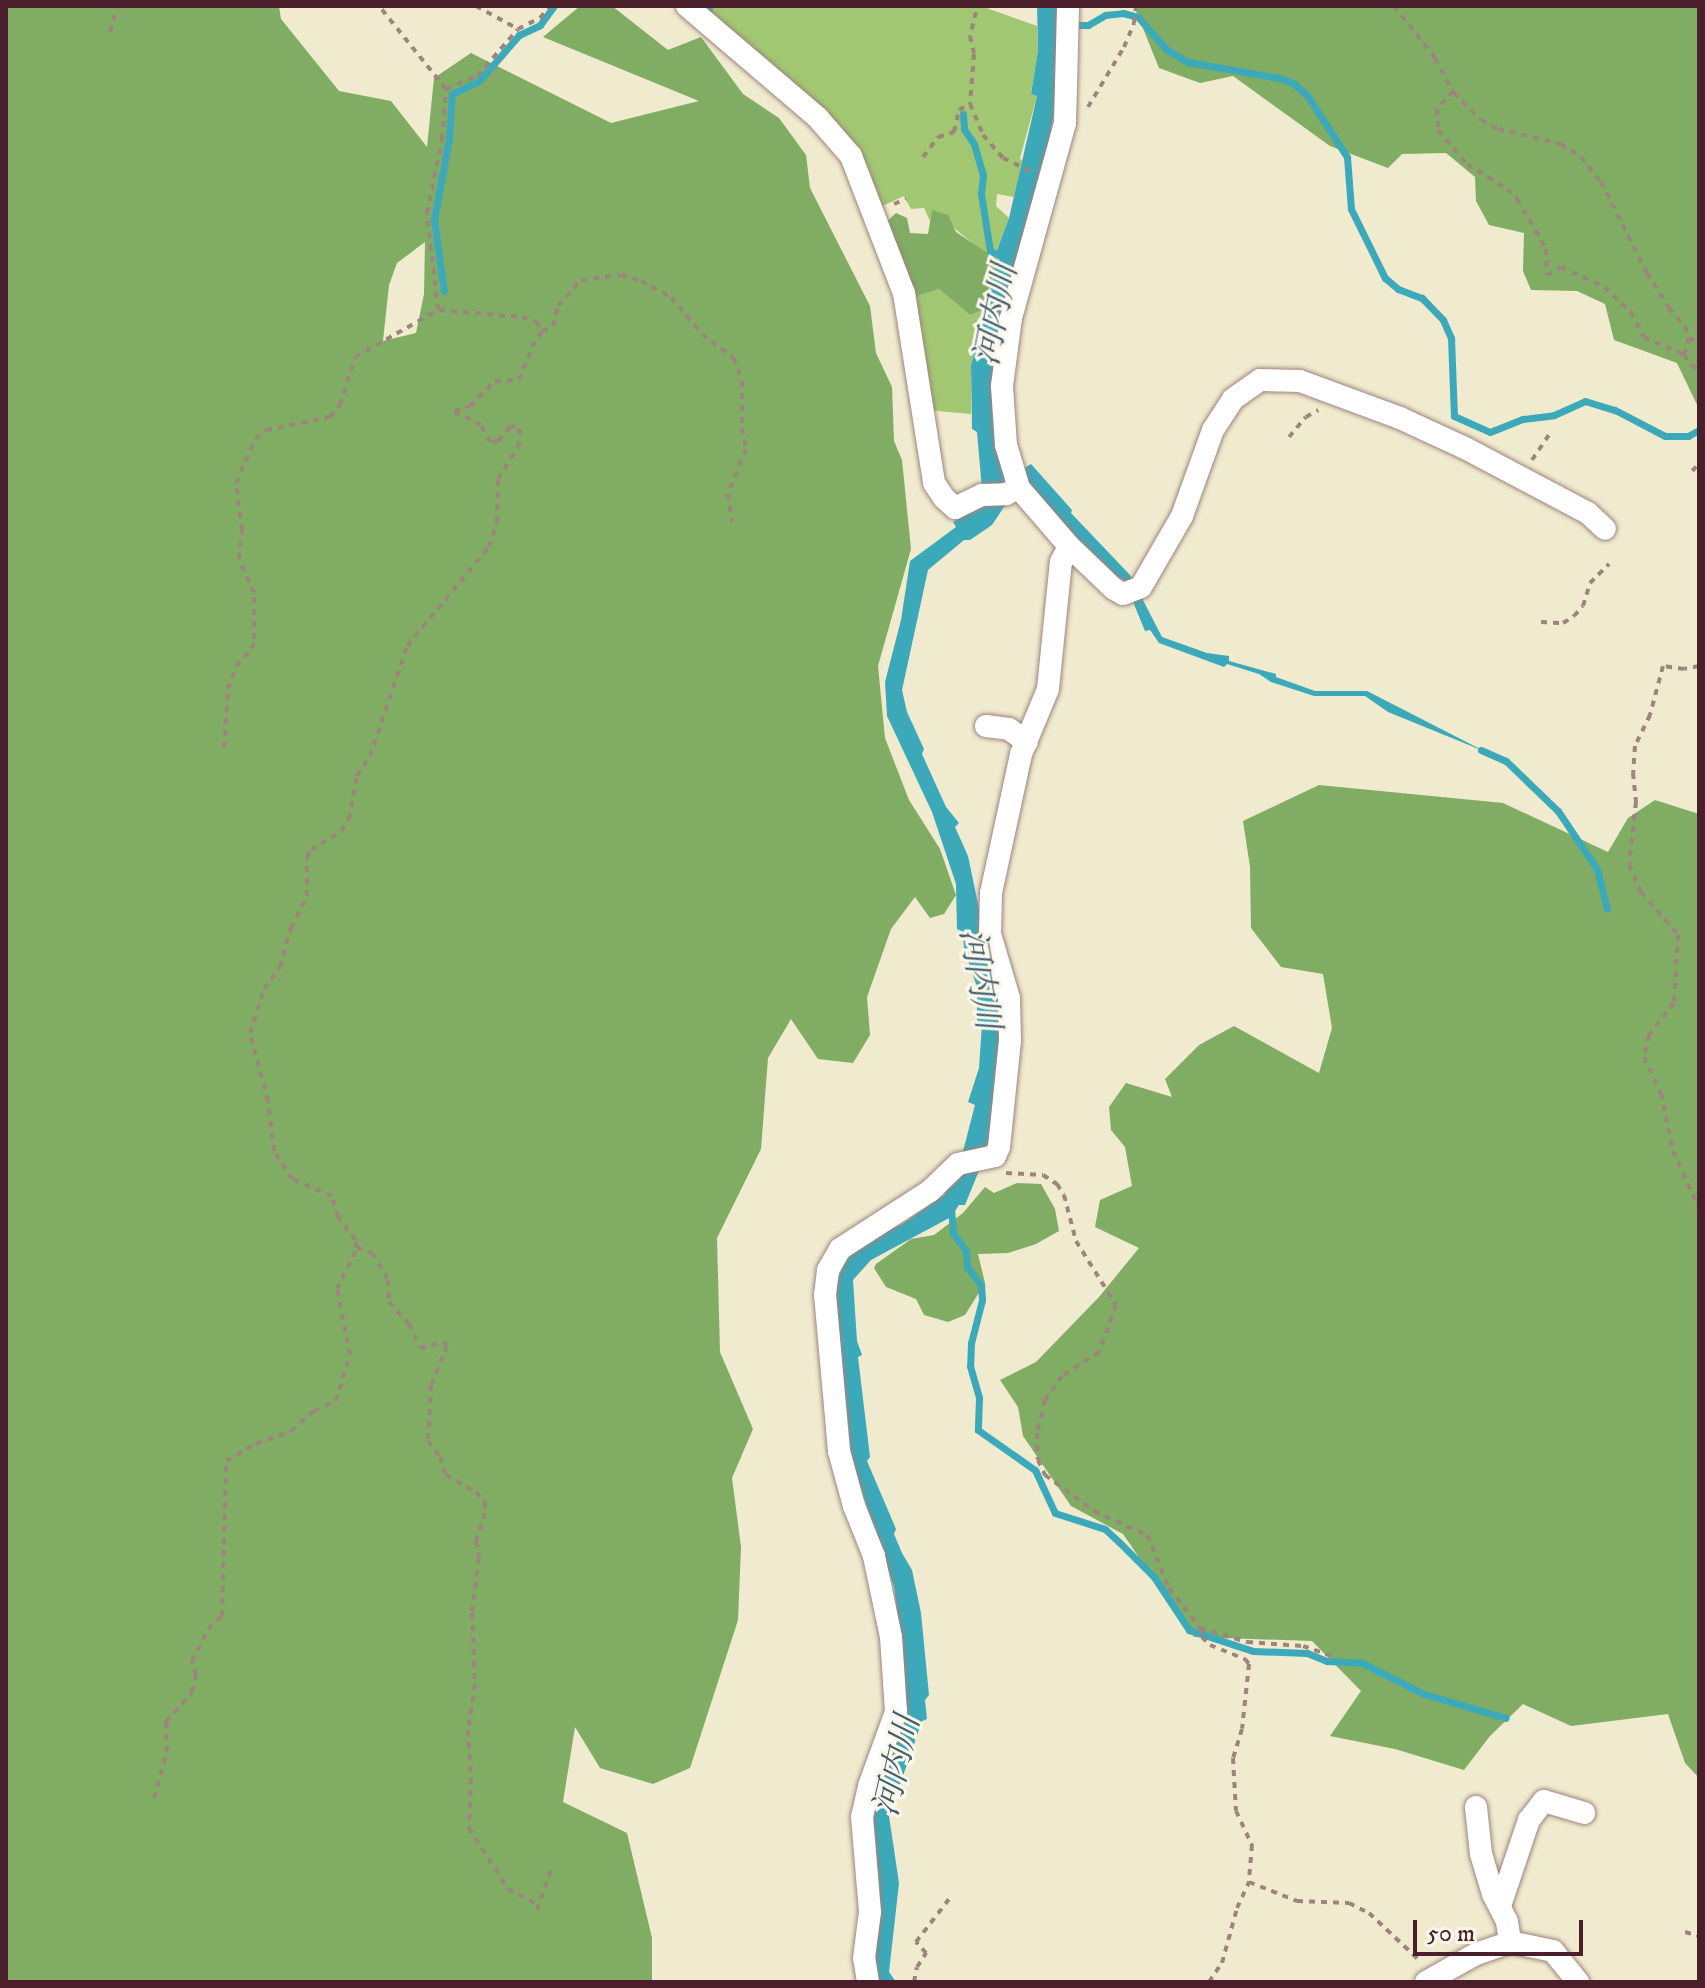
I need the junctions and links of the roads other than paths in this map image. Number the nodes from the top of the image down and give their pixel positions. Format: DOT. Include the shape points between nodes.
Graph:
graph roads {
  1 [pos="687,6"];
  2 [pos="1068,6"];
  3 [pos="1013,481"];
  4 [pos="1605,529"];
  5 [pos="1069,546"];
  6 [pos="986,726"];
  7 [pos="1027,742"];
  8 [pos="1476,1807"];
  9 [pos="1584,1813"];
  10 [pos="1500,1906"];
  11 [pos="1510,1942"];
  12 [pos="1433,1978"];
  13 [pos="868,1982"];
  14 [pos="1578,1982"];
  1 -- 3 [label="street" via="818,118 851,156 904,293 934,483 955,508"];
  2 -- 3 [label="street" via="1065,123 1005,350 1002,386"];
  3 -- 5 [label="street"];
  4 -- 5 [label="street" via="1588,513 1400,418 1300,381 1260,380 1233,399 1213,430 1182,516 1132,591"];
  5 -- 7 [label="street" via="1061,562 1048,689"];
  6 -- 7 [label="street" via="1009,729"];
  7 -- 13 [label="street" via="991,893 990,934 1009,998 1010,1040 991,1157 958,1164 930,1191 840,1249 828,1270 825,1295 839,1451 874,1556 891,1637 896,1712 862,1817 870,1912 864,1958"];
  8 -- 10 [label="street" via="1481,1854"];
  9 -- 10 [label="street" via="1544,1801 1529,1820"];
  10 -- 11 [label="street"];
  11 -- 12 [label="street"];
  11 -- 14 [label="street" via="1553,1951"];
}
